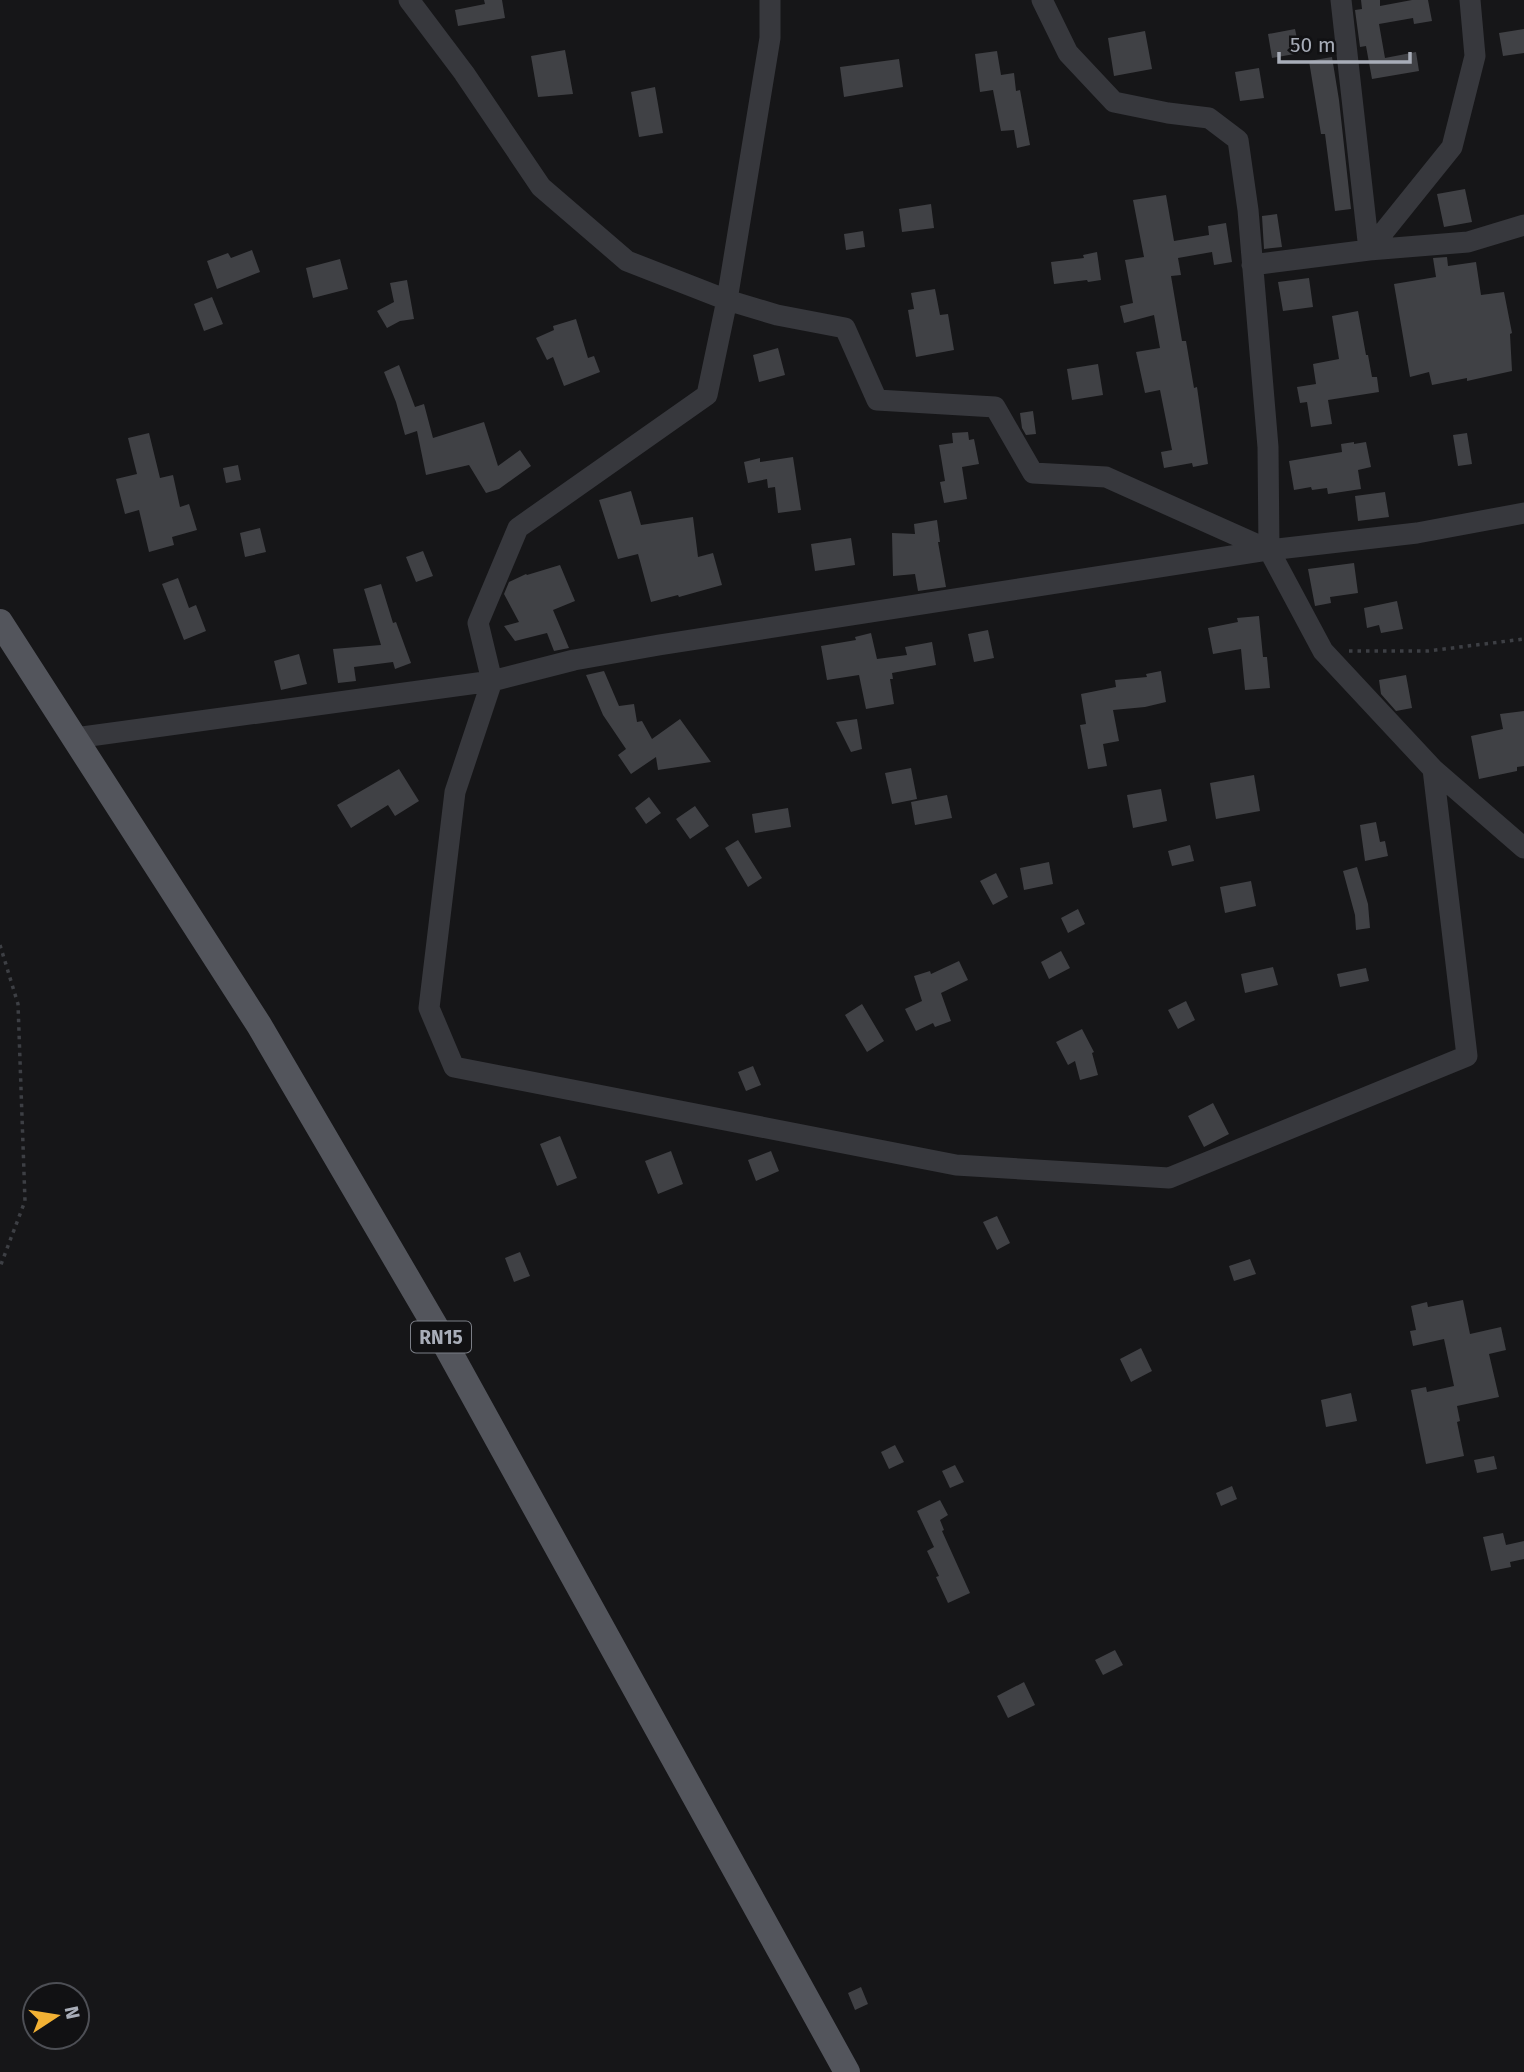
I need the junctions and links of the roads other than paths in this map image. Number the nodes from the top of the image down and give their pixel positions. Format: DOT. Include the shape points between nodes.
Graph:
graph roads {
  1 [pos="409,0"];
  2 [pos="770,0"];
  3 [pos="1042,0"];
  4 [pos="1341,0"];
  5 [pos="1471,0"];
  6 [pos="1524,225"];
  7 [pos="1368,250"];
  8 [pos="1252,265"];
  9 [pos="727,300"];
  10 [pos="1524,513"];
  11 [pos="1269,550"];
  12 [pos="0,622"];
  13 [pos="492,681"];
  14 [pos="75,738"];
  15 [pos="1433,769"];
  16 [pos="1524,848"];
  17 [pos="847,2072"];
  1 -- 9 [label="street" via="541,187 626,261"];
  2 -- 9 [label="street" via="770,38"];
  3 -- 8 [label="street" via="1068,54 1114,102 1209,118 1238,140"];
  4 -- 7 [label="street"];
  5 -- 7 [label="street" via="1475,56 1452,147"];
  6 -- 7 [label="street" via="1468,242"];
  7 -- 8 [label="street"];
  8 -- 11 [label="street" via="1268,447"];
  9 -- 11 [label="street" via="845,328 877,400 995,407 1033,473 1106,477"];
  9 -- 13 [label="street" via="707,395 518,528 478,623"];
  10 -- 11 [label="street" via="1417,533"];
  11 -- 13 [label="street" via="659,645"];
  11 -- 15 [label="street" via="1322,651"];
  12 -- 14 [label="main road, RN15"];
  13 -- 14 [label="street"];
  13 -- 15 [label="street" via="455,792 429,1008 454,1067 956,1165 1170,1178 1467,1056"];
  14 -- 17 [label="main road, RN15" via="259,1025 434,1324"];
  15 -- 16 [label="street"];
}
